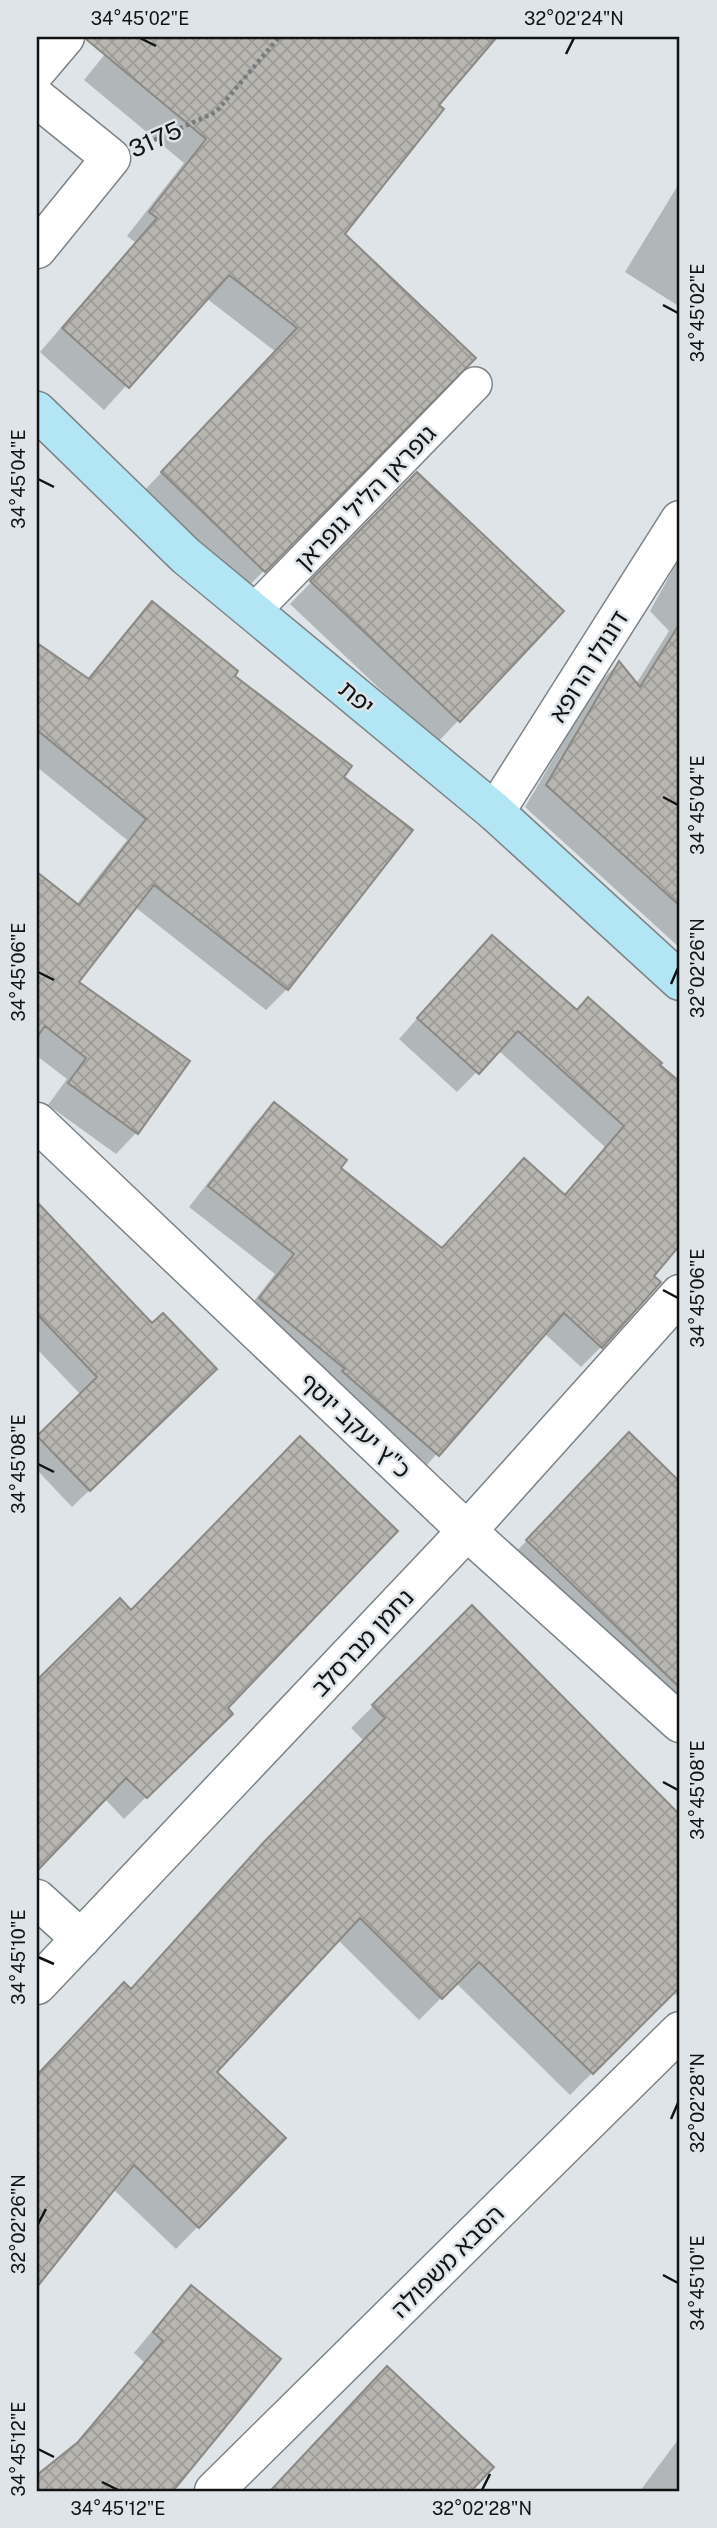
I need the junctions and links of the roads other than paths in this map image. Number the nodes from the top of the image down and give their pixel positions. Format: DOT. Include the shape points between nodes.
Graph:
graph roads {
  1 [pos="65,37"];
  2 [pos="37,70"];
  3 [pos="37,98"];
  4 [pos="37,249"];
  5 [pos="475,384"];
  6 [pos="37,411"];
  7 [pos="680,520"];
  8 [pos="254,611"];
  9 [pos="495,812"];
  10 [pos="680,981"];
  11 [pos="37,1122"];
  12 [pos="680,1294"];
  13 [pos="467,1531"];
  14 [pos="680,1723"];
  15 [pos="37,1899"];
  16 [pos="81,1940"];
  17 [pos="37,1985"];
  18 [pos="680,2031"];
  19 [pos="214,2491"];
  1 -- 2 [label="street"];
  3 -- 4 [label="street, 3175" via="111,158"];
  5 -- 8 [label="lane, גופראן הליל גופראן"];
  6 -- 8 [label="street, יפת" via="186,556"];
  7 -- 9 [label="street, דונולו הרופא"];
  8 -- 9 [label="street, יפת"];
  9 -- 10 [label="street, יפת"];
  11 -- 13 [label="street, כ\"ץ יעקב יוסף"];
  12 -- 13 [label="street, נחמן מברסלב"];
  13 -- 14 [label="street, כ\"ץ יעקב יוסף"];
  13 -- 16 [label="street, נחמן מברסלב"];
  15 -- 16 [label="street"];
  16 -- 17 [label="street, נחמן מברסלב"];
  18 -- 19 [label="street, הסבא משפולה"];
}
